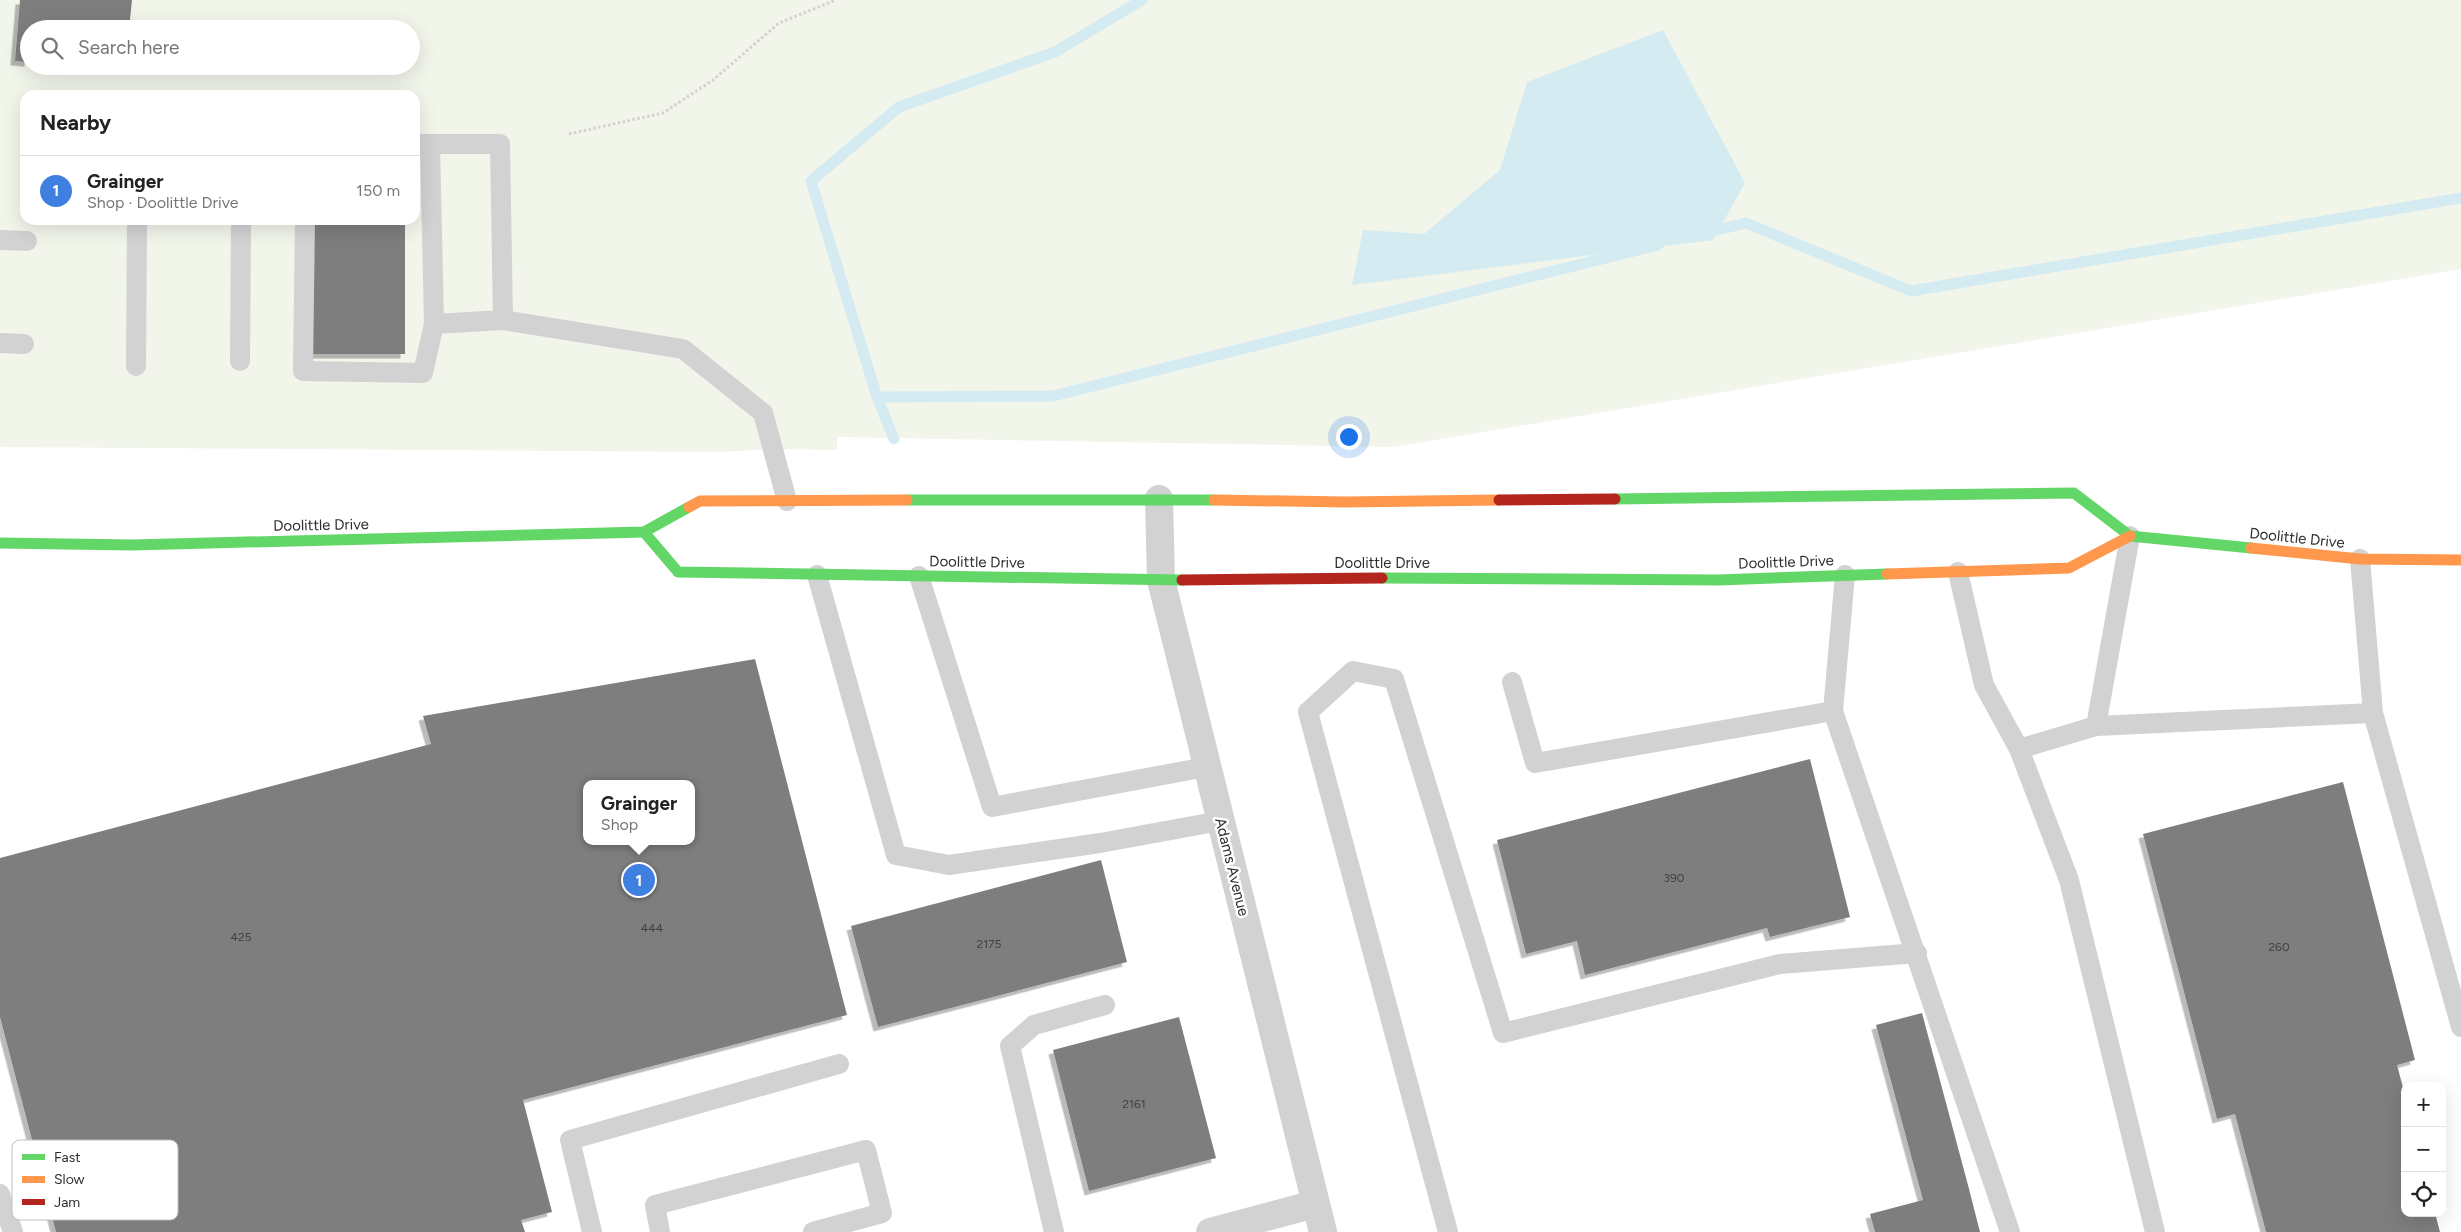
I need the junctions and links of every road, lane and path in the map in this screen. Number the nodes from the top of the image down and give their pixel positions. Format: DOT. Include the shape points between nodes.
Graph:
graph roads {
  1 [pos="836,0"];
  2 [pos="569,134"];
  3 [pos="423,144"];
  4 [pos="137,225"];
  5 [pos="241,225"];
  6 [pos="305,225"];
  7 [pos="0,240"];
  8 [pos="27,241"];
  9 [pos="503,320"];
  10 [pos="434,324"];
  11 [pos="0,343"];
  12 [pos="24,344"];
  13 [pos="240,361"];
  14 [pos="136,366"];
  15 [pos="1159,500"];
  16 [pos="787,501"];
  17 [pos="644,532"];
  18 [pos="2130,536"];
  19 [pos="0,543"];
  20 [pos="2360,559"];
  21 [pos="2461,560"];
  22 [pos="1958,572"];
  23 [pos="817,575"];
  24 [pos="1845,575"];
  25 [pos="920,576"];
  26 [pos="1161,580"];
  27 [pos="1512,682"];
  28 [pos="1833,711"];
  29 [pos="2374,713"];
  30 [pos="2096,726"];
  31 [pos="2019,749"];
  32 [pos="1206,767"];
  33 [pos="1220,821"];
  34 [pos="1917,953"];
  35 [pos="1105,1005"];
  36 [pos="2461,1027"];
  37 [pos="839,1064"];
  38 [pos="0,1194"];
  39 [pos="1315,1204"];
  40 [pos="13,1232"];
  41 [pos="592,1232"];
  42 [pos="660,1232"];
  43 [pos="813,1232"];
  44 [pos="1054,1232"];
  45 [pos="1210,1232"];
  46 [pos="1323,1232"];
  47 [pos="1448,1232"];
  48 [pos="2010,1232"];
  49 [pos="2155,1232"];
  1 -- 2 [label="path" via="779,23 713,80 663,113"];
  3 -- 9 [label="lane" via="500,144"];
  3 -- 10 [label="lane"];
  4 -- 14 [label="lane"];
  5 -- 13 [label="lane"];
  6 -- 10 [label="lane" via="303,371 423,373"];
  7 -- 8 [label="lane"];
  9 -- 10 [label="lane"];
  9 -- 16 [label="lane" via="683,349 763,413"];
  11 -- 12 [label="lane"];
  15 -- 16 [label="main road, Doolittle Drive"];
  15 -- 18 [label="main road, Doolittle Drive" via="1345,502 2074,494"];
  15 -- 26 [label="street, Adams Avenue"];
  16 -- 17 [label="main road, Doolittle Drive" via="700,501"];
  17 -- 19 [label="main road, Doolittle Drive" via="132,545"];
  17 -- 23 [label="main road, Doolittle Drive" via="678,572"];
  18 -- 20 [label="main road, Doolittle Drive"];
  18 -- 22 [label="main road, Doolittle Drive" via="2069,568"];
  18 -- 30 [label="lane"];
  20 -- 21 [label="main road, Doolittle Drive"];
  20 -- 29 [label="lane"];
  22 -- 24 [label="main road, Doolittle Drive"];
  22 -- 31 [label="lane" via="1984,685"];
  23 -- 25 [label="main road, Doolittle Drive"];
  23 -- 33 [label="lane" via="896,855 949,865"];
  24 -- 26 [label="main road, Doolittle Drive" via="1718,580"];
  24 -- 28 [label="lane"];
  25 -- 26 [label="main road, Doolittle Drive"];
  25 -- 32 [label="lane" via="992,807"];
  26 -- 32 [label="street, Adams Avenue"];
  27 -- 28 [label="lane" via="1535,763"];
  28 -- 34 [label="lane"];
  29 -- 30 [label="lane"];
  29 -- 36 [label="lane"];
  30 -- 31 [label="lane"];
  31 -- 49 [label="lane" via="2069,880"];
  32 -- 33 [label="street, Adams Avenue"];
  33 -- 39 [label="street, Adams Avenue"];
  34 -- 47 [label="lane" via="1780,964 1503,1033 1394,679 1353,671 1308,712"];
  34 -- 48 [label="lane"];
  35 -- 44 [label="lane" via="1034,1025 1010,1046"];
  37 -- 41 [label="lane" via="570,1140"];
  38 -- 40 [label="lane"];
  39 -- 45 [label="street"];
  39 -- 46 [label="street, Adams Avenue"];
  42 -- 43 [label="lane" via="655,1205 866,1150 882,1213"];
}
